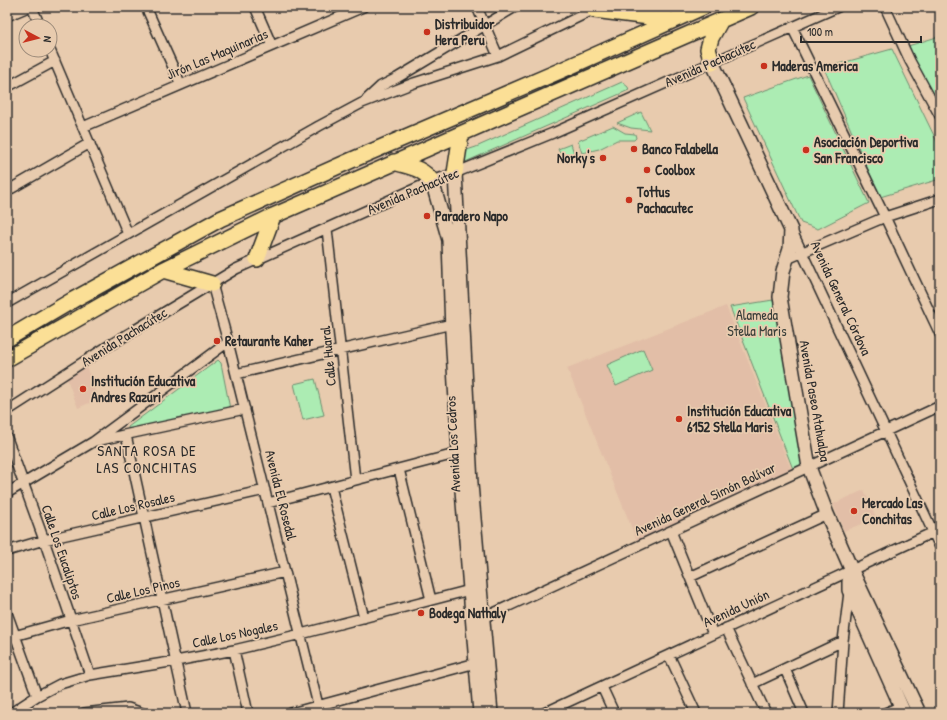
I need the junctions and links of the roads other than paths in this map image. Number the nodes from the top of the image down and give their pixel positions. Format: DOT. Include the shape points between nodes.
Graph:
graph roads {
  1 [pos="28,7"];
  2 [pos="32,7"];
  3 [pos="146,7"];
  4 [pos="255,7"];
  5 [pos="363,7"];
  6 [pos="477,7"];
  7 [pos="515,7"];
  8 [pos="703,7"];
  9 [pos="751,7"];
  10 [pos="838,7"];
  11 [pos="885,7"];
  12 [pos="597,8"];
  13 [pos="7,16"];
  14 [pos="37,18"];
  15 [pos="674,20"];
  16 [pos="721,20"];
  17 [pos="485,25"];
  18 [pos="792,27"];
  19 [pos="272,46"];
  20 [pos="498,56"];
  21 [pos="54,58"];
  22 [pos="55,61"];
  23 [pos="712,62"];
  24 [pos="181,85"];
  25 [pos="7,87"];
  26 [pos="362,103"];
  27 [pos="940,116"];
  28 [pos="83,127"];
  29 [pos="461,134"];
  30 [pos="90,143"];
  31 [pos="352,160"];
  32 [pos="394,162"];
  33 [pos="455,173"];
  34 [pos="359,178"];
  35 [pos="432,181"];
  36 [pos="7,191"];
  37 [pos="456,196"];
  38 [pos="940,199"];
  39 [pos="438,201"];
  40 [pos="273,216"];
  41 [pos="885,217"];
  42 [pos="327,229"];
  43 [pos="791,230"];
  44 [pos="128,234"];
  45 [pos="802,253"];
  46 [pos="258,259"];
  47 [pos="787,259"];
  48 [pos="163,270"];
  49 [pos="212,284"];
  50 [pos="7,303"];
  51 [pos="452,324"];
  52 [pos="21,330"];
  53 [pos="940,334"];
  54 [pos="7,339"];
  55 [pos="228,342"];
  56 [pos="30,346"];
  57 [pos="341,350"];
  58 [pos="7,359"];
  59 [pos="236,374"];
  60 [pos="940,406"];
  61 [pos="245,410"];
  62 [pos="7,411"];
  63 [pos="886,431"];
  64 [pos="126,435"];
  65 [pos="7,438"];
  66 [pos="93,442"];
  67 [pos="459,453"];
  68 [pos="809,467"];
  69 [pos="399,469"];
  70 [pos="355,480"];
  71 [pos="24,483"];
  72 [pos="331,487"];
  73 [pos="265,490"];
  74 [pos="7,494"];
  75 [pos="268,504"];
  76 [pos="827,514"];
  77 [pos="144,518"];
  78 [pos="671,531"];
  79 [pos="936,531"];
  80 [pos="44,540"];
  81 [pos="940,547"];
  82 [pos="7,551"];
  83 [pos="852,571"];
  84 [pos="285,572"];
  85 [pos="690,577"];
  86 [pos="470,590"];
  87 [pos="849,590"];
  88 [pos="163,599"];
  89 [pos="431,600"];
  90 [pos="7,613"];
  91 [pos="364,618"];
  92 [pos="483,618"];
  93 [pos="71,620"];
  94 [pos="726,628"];
  95 [pos="301,634"];
  96 [pos="714,634"];
  97 [pos="11,637"];
  98 [pos="843,641"];
  99 [pos="234,650"];
  100 [pos="669,655"];
  101 [pos="176,661"];
  102 [pos="476,663"];
  103 [pos="785,669"];
  104 [pos="90,675"];
  105 [pos="752,684"];
  106 [pos="602,687"];
  107 [pos="37,696"];
  108 [pos="319,709"];
  109 [pos="838,709"];
  110 [pos="903,709"];
  111 [pos="549,712"];
  112 [pos="694,712"];
  113 [pos="10,713"];
  114 [pos="84,713"];
  115 [pos="142,713"];
  116 [pos="187,713"];
  117 [pos="248,713"];
  118 [pos="291,713"];
  119 [pos="480,713"];
  120 [pos="491,713"];
  121 [pos="614,713"];
  122 [pos="766,713"];
  123 [pos="804,713"];
  124 [pos="845,713"];
  125 [pos="885,713"];
  126 [pos="919,713"];
  1 -- 13 [label="street"];
  2 -- 14 [label="street"];
  3 -- 24 [label="street"];
  4 -- 19 [label="street"];
  5 -- 19 [label="street, Jirón Las Maquinarias"];
  6 -- 17 [label="street"];
  7 -- 17 [label="street"];
  8 -- 15 [label="main road"];
  9 -- 16 [label="main road"];
  10 -- 18 [label="street, Avenida Pachacútec"];
  11 -- 27 [label="street" via="910,61"];
  12 -- 15 [label="main road"];
  12 -- 20 [label="street"];
  15 -- 31 [label="main road"];
  16 -- 23 [label="main road" via="708,49"];
  16 -- 29 [label="main road"];
  17 -- 20 [label="street"];
  17 -- 26 [label="street" via="381,86"];
  18 -- 23 [label="street, Avenida Pachacútec"];
  18 -- 41 [label="street"];
  19 -- 24 [label="street, Jirón Las Maquinarias"];
  20 -- 26 [label="street"];
  21 -- 22 [label="street"];
  22 -- 25 [label="street"];
  22 -- 28 [label="street"];
  23 -- 33 [label="street, Avenida Pachacútec"];
  23 -- 43 [label="street, Avenida General Córdova"];
  24 -- 28 [label="street, Jirón Las Maquinarias"];
  26 -- 44 [label="street"];
  28 -- 30 [label="street"];
  29 -- 32 [label="main road"];
  29 -- 33 [label="main road"];
  30 -- 36 [label="street"];
  30 -- 44 [label="street"];
  31 -- 34 [label="main road"];
  31 -- 52 [label="main road" via="220,219"];
  32 -- 34 [label="main road"];
  32 -- 35 [label="main road" via="415,168 425,173"];
  33 -- 35 [label="street, Avenida Pachacútec"];
  33 -- 37 [label="street, Avenida Los Cedros"];
  34 -- 40 [label="main road"];
  35 -- 39 [label="street, Avenida Los Cedros"];
  35 -- 42 [label="street, Avenida Pachacútec"];
  37 -- 39 [label="street"];
  37 -- 92 [label="street, Avenida Los Cedros" via="471,484"];
  38 -- 41 [label="street"];
  39 -- 51 [label="street, Avenida Los Cedros" via="449,240"];
  40 -- 46 [label="main road"];
  40 -- 48 [label="main road"];
  41 -- 45 [label="street"];
  41 -- 53 [label="street"];
  42 -- 46 [label="street, Avenida Pachacútec"];
  42 -- 57 [label="street, Calle Huaral"];
  43 -- 45 [label="street, Avenida General Córdova"];
  43 -- 47 [label="street, Avenida Paseo Atahualpa"];
  44 -- 50 [label="street"];
  45 -- 47 [label="street"];
  45 -- 63 [label="street, Avenida General Córdova"];
  46 -- 49 [label="street, Avenida Pachacútec"];
  47 -- 68 [label="street, Avenida Paseo Atahualpa" via="780,296"];
  48 -- 49 [label="main road"];
  48 -- 56 [label="main road"];
  49 -- 55 [label="street, Avenida El Rosedal"];
  49 -- 62 [label="street, Avenida Pachacútec"];
  51 -- 57 [label="street"];
  51 -- 67 [label="street, Avenida Los Cedros"];
  52 -- 54 [label="main road"];
  52 -- 56 [label="main road"];
  55 -- 59 [label="street, Avenida El Rosedal"];
  55 -- 66 [label="street"];
  56 -- 58 [label="main road"];
  57 -- 59 [label="street"];
  57 -- 70 [label="street, Calle Huaral"];
  59 -- 61 [label="street, Avenida El Rosedal"];
  60 -- 63 [label="street, Avenida General Simón Bolívar"];
  61 -- 64 [label="street"];
  61 -- 73 [label="street, Avenida El Rosedal"];
  63 -- 68 [label="street, Avenida General Simón Bolívar"];
  63 -- 79 [label="street, Avenida General Córdova"];
  64 -- 66 [label="street"];
  64 -- 77 [label="street"];
  65 -- 71 [label="street, Calle Los Eucaliptos"];
  66 -- 71 [label="street"];
  67 -- 69 [label="street"];
  67 -- 86 [label="street, Avenida Los Cedros"];
  68 -- 76 [label="street, Avenida Paseo Atahualpa"];
  68 -- 78 [label="street, Avenida General Simón Bolívar"];
  69 -- 70 [label="street"];
  69 -- 89 [label="street"];
  70 -- 72 [label="street"];
  71 -- 74 [label="street"];
  71 -- 80 [label="street, Calle Los Eucaliptos"];
  72 -- 75 [label="street"];
  72 -- 91 [label="street"];
  73 -- 75 [label="street, Avenida El Rosedal"];
  73 -- 77 [label="street, Calle Los Rosales"];
  75 -- 84 [label="street, Avenida El Rosedal"];
  76 -- 83 [label="street, Avenida Paseo Atahualpa"];
  76 -- 85 [label="street"];
  77 -- 80 [label="street, Calle Los Rosales"];
  77 -- 88 [label="street"];
  78 -- 85 [label="street"];
  78 -- 92 [label="street, Avenida General Simón Bolívar"];
  79 -- 81 [label="street, Avenida General Córdova"];
  79 -- 83 [label="street, Avenida Unión"];
  80 -- 82 [label="street, Calle Los Rosales"];
  80 -- 93 [label="street, Calle Los Eucaliptos"];
  83 -- 87 [label="street"];
  83 -- 94 [label="street, Avenida Unión"];
  83 -- 126 [label="street, Avenida Paseo Atahualpa"];
  84 -- 88 [label="street, Calle Los Pinos"];
  84 -- 95 [label="street, Avenida El Rosedal"];
  85 -- 96 [label="street"];
  86 -- 89 [label="street, Calle Los Nogales"];
  86 -- 102 [label="street, Avenida Los Cedros"];
  87 -- 98 [label="street"];
  87 -- 110 [label="street"];
  88 -- 93 [label="street, Calle Los Pinos"];
  88 -- 101 [label="street"];
  89 -- 91 [label="street, Calle Los Nogales"];
  90 -- 97 [label="street"];
  91 -- 95 [label="street, Calle Los Nogales"];
  92 -- 120 [label="street, Avenida Los Cedros"];
  93 -- 97 [label="street, Calle Los Pinos"];
  93 -- 104 [label="street, Calle Los Eucaliptos"];
  94 -- 96 [label="street, Avenida Unión"];
  94 -- 105 [label="street"];
  95 -- 99 [label="street, Calle Los Nogales"];
  95 -- 108 [label="street, Avenida El Rosedal"];
  96 -- 100 [label="street, Avenida Unión"];
  97 -- 107 [label="street"];
  98 -- 103 [label="street"];
  98 -- 109 [label="street"];
  99 -- 101 [label="street, Calle Los Nogales"];
  99 -- 117 [label="street"];
  100 -- 106 [label="street, Avenida Unión"];
  100 -- 112 [label="street"];
  101 -- 104 [label="street, Calle Los Nogales"];
  101 -- 116 [label="street"];
  102 -- 108 [label="street"];
  102 -- 119 [label="street, Avenida Los Cedros"];
  103 -- 105 [label="street"];
  103 -- 123 [label="street"];
  104 -- 107 [label="street, Calle Los Nogales" via="60,684"];
  105 -- 122 [label="street"];
  106 -- 111 [label="street, Avenida Unión"];
  106 -- 121 [label="street"];
  107 -- 113 [label="street, Calle Los Nogales"];
  108 -- 118 [label="street"];
  109 -- 124 [label="street"];
  110 -- 125 [label="street"];
  114 -- 115 [label="street" via="128,708"];
}
